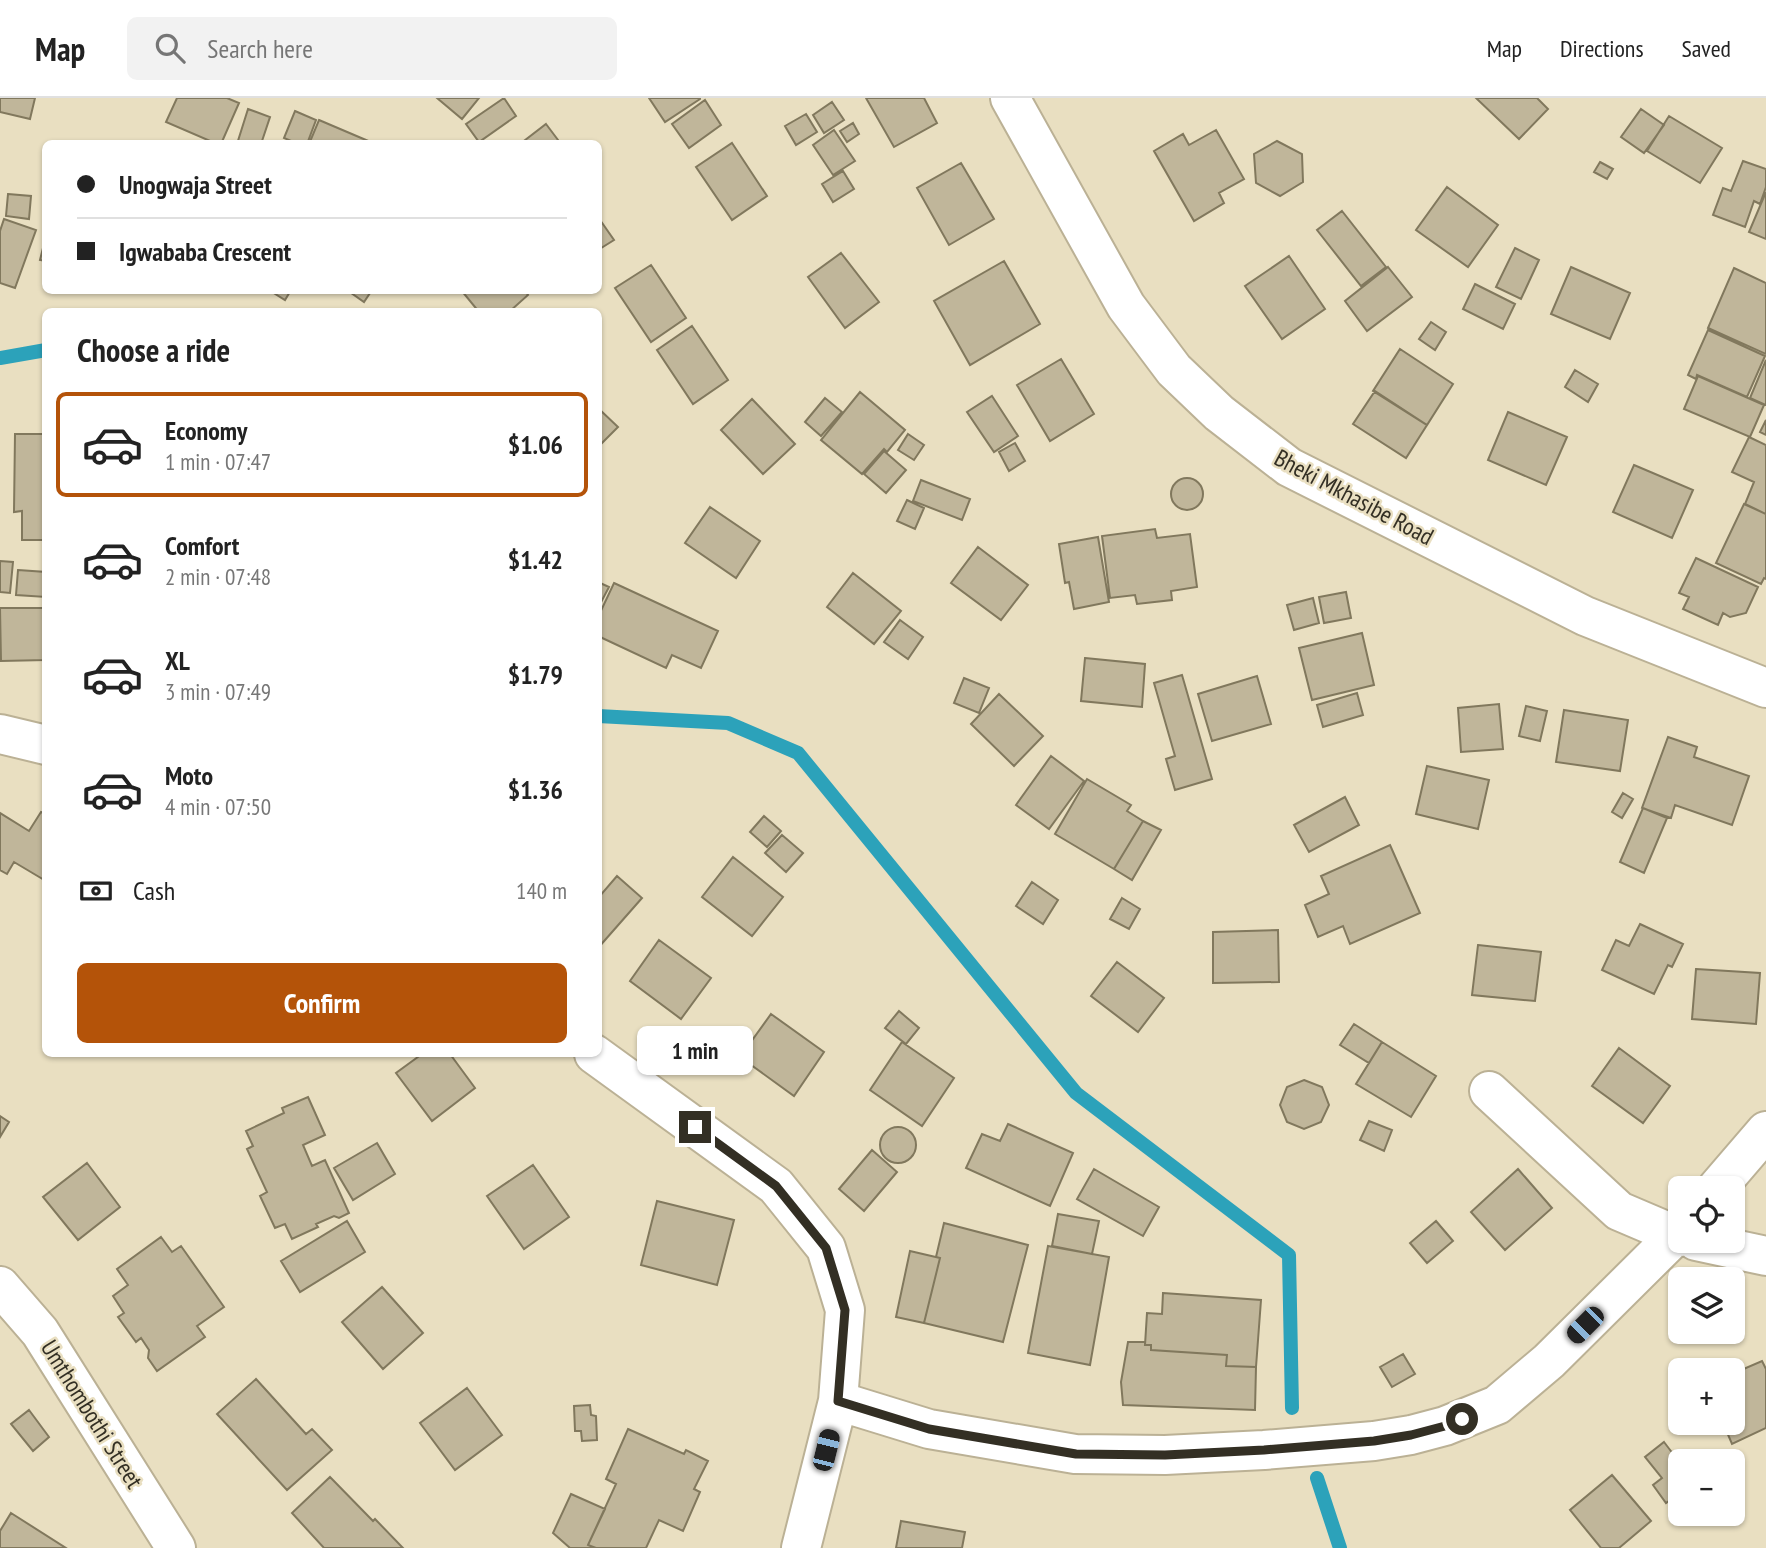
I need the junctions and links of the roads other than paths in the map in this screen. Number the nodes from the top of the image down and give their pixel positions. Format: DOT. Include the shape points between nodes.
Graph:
graph roads {
  1 [pos="1010,98"];
  2 [pos="1766,688"];
  3 [pos="0,734"];
  4 [pos="42,744"];
  5 [pos="598,1057"];
  6 [pos="1489,1091"];
  7 [pos="1766,1132"];
  8 [pos="1728,1176"];
  9 [pos="1668,1230"];
  10 [pos="1668,1250"];
  11 [pos="1745,1251"];
  12 [pos="1766,1256"];
  13 [pos="0,1286"];
  14 [pos="838,1401"];
  15 [pos="176,1548"];
  16 [pos="801,1548"];
  1 -- 2 [label="street, Bheki Mkhasibe Road" via="1126,306 1174,370 1219,413 1289,467 1585,616"];
  3 -- 4 [label="street"];
  5 -- 14 [label="street" via="776,1186 826,1248 845,1310"];
  6 -- 9 [label="street" via="1619,1211"];
  7 -- 8 [label="street"];
  10 -- 14 [label="street" via="1497,1405 1411,1435 1264,1450 1076,1454 929,1429"];
  11 -- 12 [label="street"];
  13 -- 15 [label="street, Umthombothi Street" via="40,1332"];
  14 -- 16 [label="street"];
}
